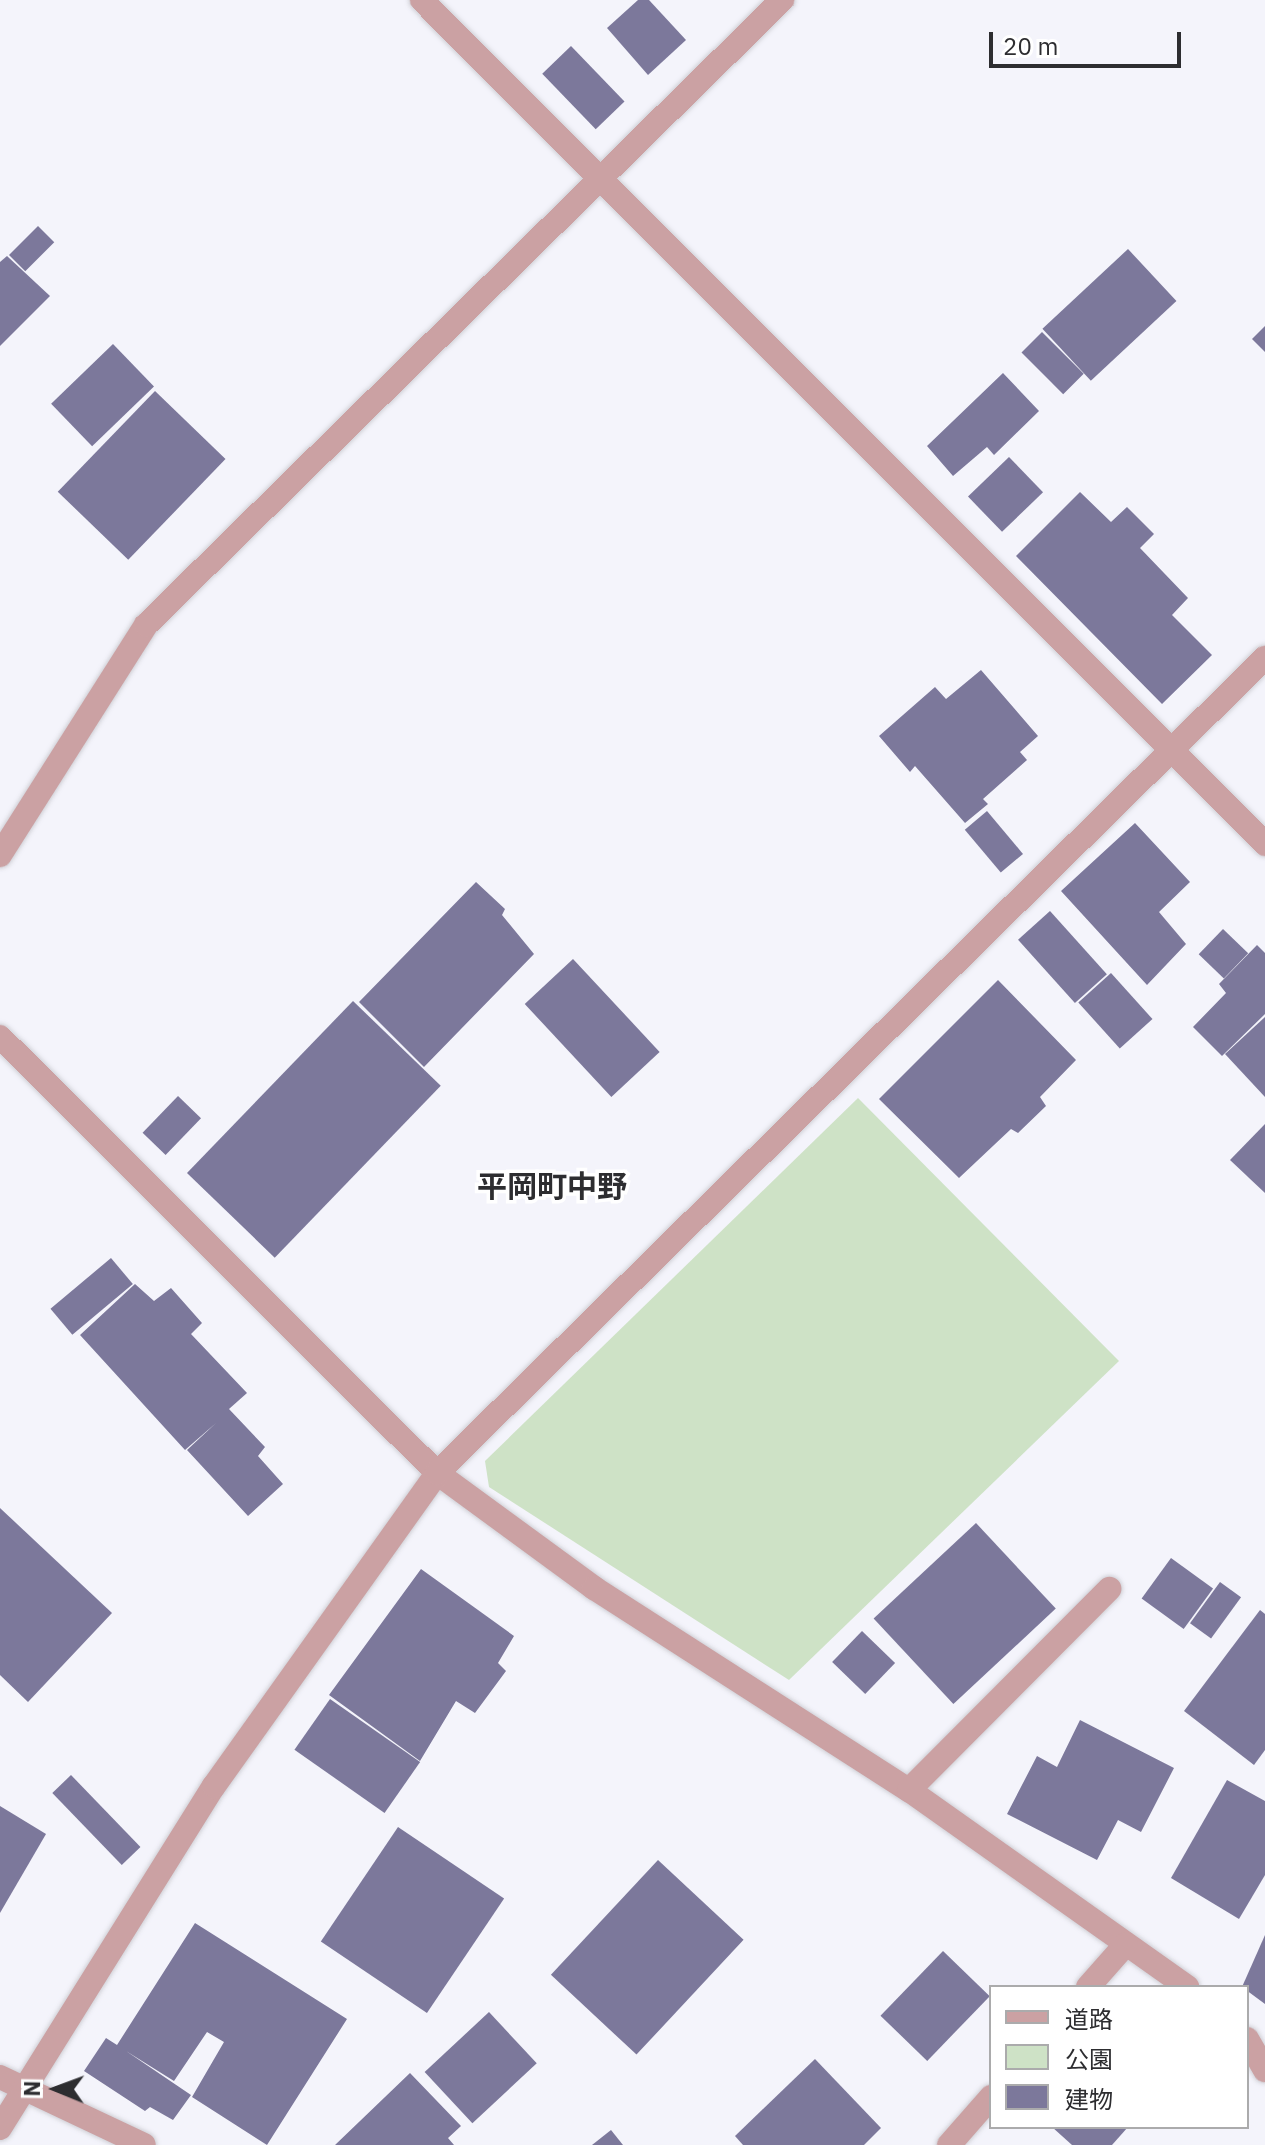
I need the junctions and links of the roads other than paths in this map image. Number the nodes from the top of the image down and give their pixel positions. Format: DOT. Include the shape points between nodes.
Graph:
graph roads {
  1 [pos="422,0"];
  2 [pos="782,0"];
  3 [pos="602,180"];
  4 [pos="1265,658"];
  5 [pos="1173,750"];
  6 [pos="1265,844"];
  7 [pos="0,855"];
  8 [pos="0,1037"];
  9 [pos="437,1473"];
  10 [pos="1109,1589"];
  11 [pos="909,1790"];
  12 [pos="1126,1944"];
  13 [pos="1090,1985"];
  14 [pos="1184,1985"];
  15 [pos="1249,2042"];
  16 [pos="1265,2070"];
  17 [pos="0,2077"];
  18 [pos="24,2090"];
  19 [pos="989,2099"];
  20 [pos="0,2128"];
  21 [pos="144,2145"];
  22 [pos="949,2145"];
  1 -- 3 [label="street"];
  2 -- 3 [label="street"];
  3 -- 5 [label="street"];
  3 -- 7 [label="street" via="146,625"];
  4 -- 5 [label="street"];
  5 -- 6 [label="street"];
  5 -- 9 [label="street"];
  8 -- 9 [label="street"];
  9 -- 11 [label="street" via="594,1588"];
  9 -- 18 [label="street" via="214,1786"];
  10 -- 11 [label="street"];
  11 -- 12 [label="street"];
  12 -- 13 [label="street"];
  12 -- 14 [label="street"];
  15 -- 16 [label="street"];
  17 -- 18 [label="street"];
  18 -- 20 [label="street"];
  18 -- 21 [label="street"];
  19 -- 22 [label="street"];
}
